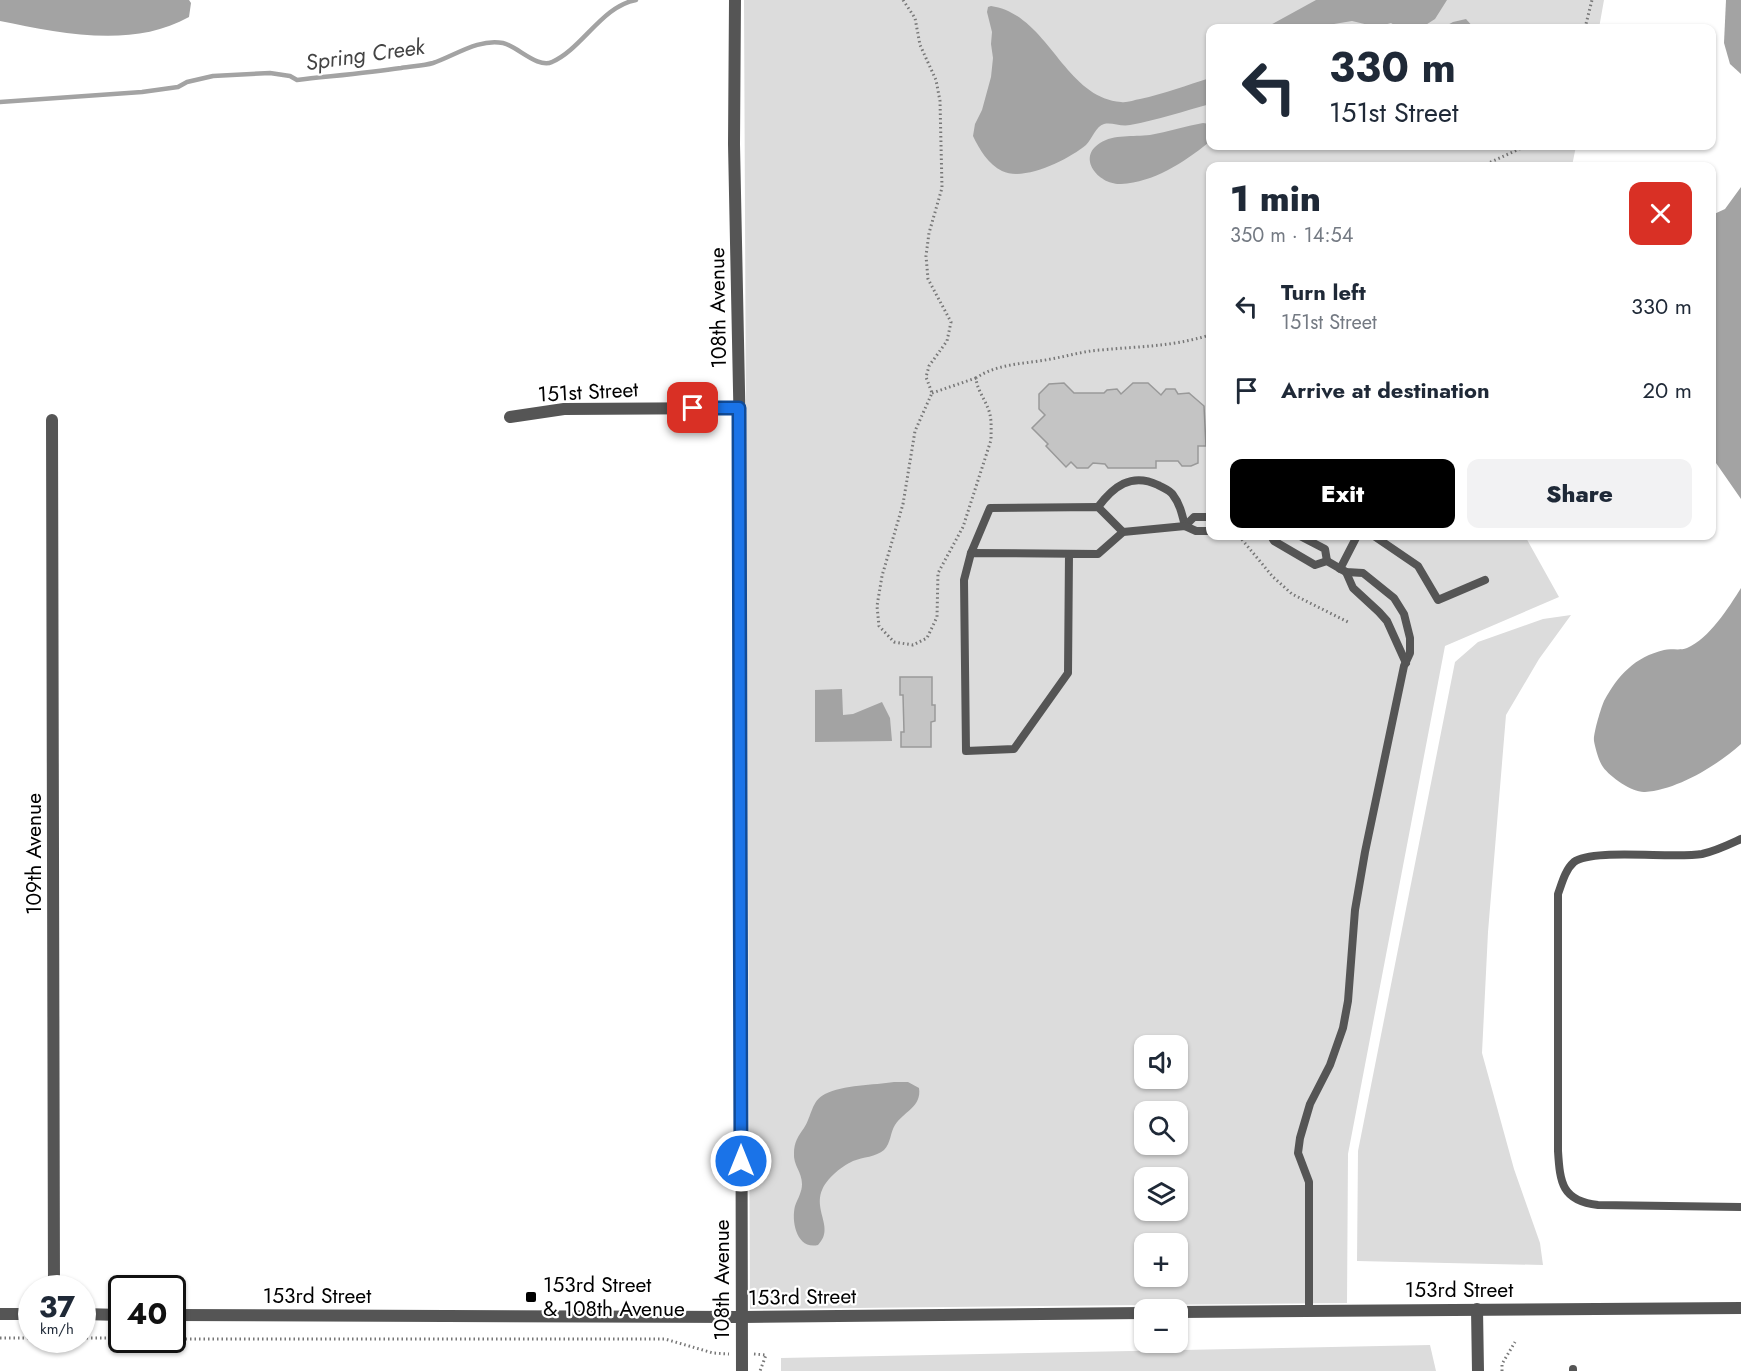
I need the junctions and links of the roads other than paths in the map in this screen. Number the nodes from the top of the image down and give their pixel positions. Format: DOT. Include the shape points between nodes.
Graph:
graph roads {
  1 [pos="735,0"];
  2 [pos="739,408"];
  3 [pos="510,417"];
  4 [pos="52,420"];
  5 [pos="1098,507"];
  6 [pos="1206,517"];
  7 [pos="1185,525"];
  8 [pos="1206,531"];
  9 [pos="1123,532"];
  10 [pos="1273,540"];
  11 [pos="1308,540"];
  12 [pos="1355,540"];
  13 [pos="1380,540"];
  14 [pos="971,553"];
  15 [pos="1069,554"];
  16 [pos="1327,561"];
  17 [pos="1343,570"];
  18 [pos="1485,580"];
  19 [pos="1406,663"];
  20 [pos="1741,839"];
  21 [pos="1741,1207"];
  22 [pos="54,1275"];
  23 [pos="1741,1308"];
  24 [pos="1477,1309"];
  25 [pos="1309,1311"];
  26 [pos="1188,1312"];
  27 [pos="1134,1313"];
  28 [pos="0,1314"];
  29 [pos="18,1314"];
  30 [pos="186,1315"];
  31 [pos="742,1317"];
  32 [pos="742,1371"];
  33 [pos="1478,1371"];
  1 -- 2 [label="street, 108th Avenue"];
  2 -- 3 [label="street, 151st Street" via="564,409"];
  2 -- 31 [label="street, 108th Avenue"];
  4 -- 22 [label="street, 109th Avenue"];
  5 -- 7 [label="lane" via="1110,491 1125,483 1154,483 1172,492"];
  5 -- 9 [label="lane"];
  5 -- 14 [label="lane" via="990,508"];
  6 -- 7 [label="lane" via="1194,517"];
  7 -- 8 [label="lane"];
  7 -- 9 [label="lane"];
  9 -- 15 [label="lane" via="1098,554"];
  10 -- 16 [label="lane" via="1316,565"];
  11 -- 16 [label="lane" via="1325,549"];
  12 -- 17 [label="lane"];
  13 -- 18 [label="lane" via="1418,566 1438,600"];
  14 -- 15 [label="lane"];
  14 -- 15 [label="lane" via="964,580 966,751 1014,749 1068,673"];
  16 -- 17 [label="lane"];
  17 -- 19 [label="lane" via="1353,588 1387,621"];
  17 -- 19 [label="lane" via="1363,573 1394,598 1404,614 1410,638"];
  19 -- 25 [label="lane" via="1355,910 1343,1028 1310,1104 1300,1138 1298,1153 1309,1182"];
  20 -- 21 [label="lane" via="1701,854 1598,855 1575,861 1565,873 1558,894 1558,1151 1560,1179 1580,1203"];
  23 -- 24 [label="street, 153rd Street"];
  24 -- 25 [label="street, 153rd Street"];
  24 -- 33 [label="street"];
  25 -- 26 [label="street, 153rd Street"];
  27 -- 31 [label="street, 153rd Street"];
  28 -- 29 [label="street"];
  30 -- 31 [label="street, 153rd Street"];
  31 -- 32 [label="street, 108th Avenue"];
}
